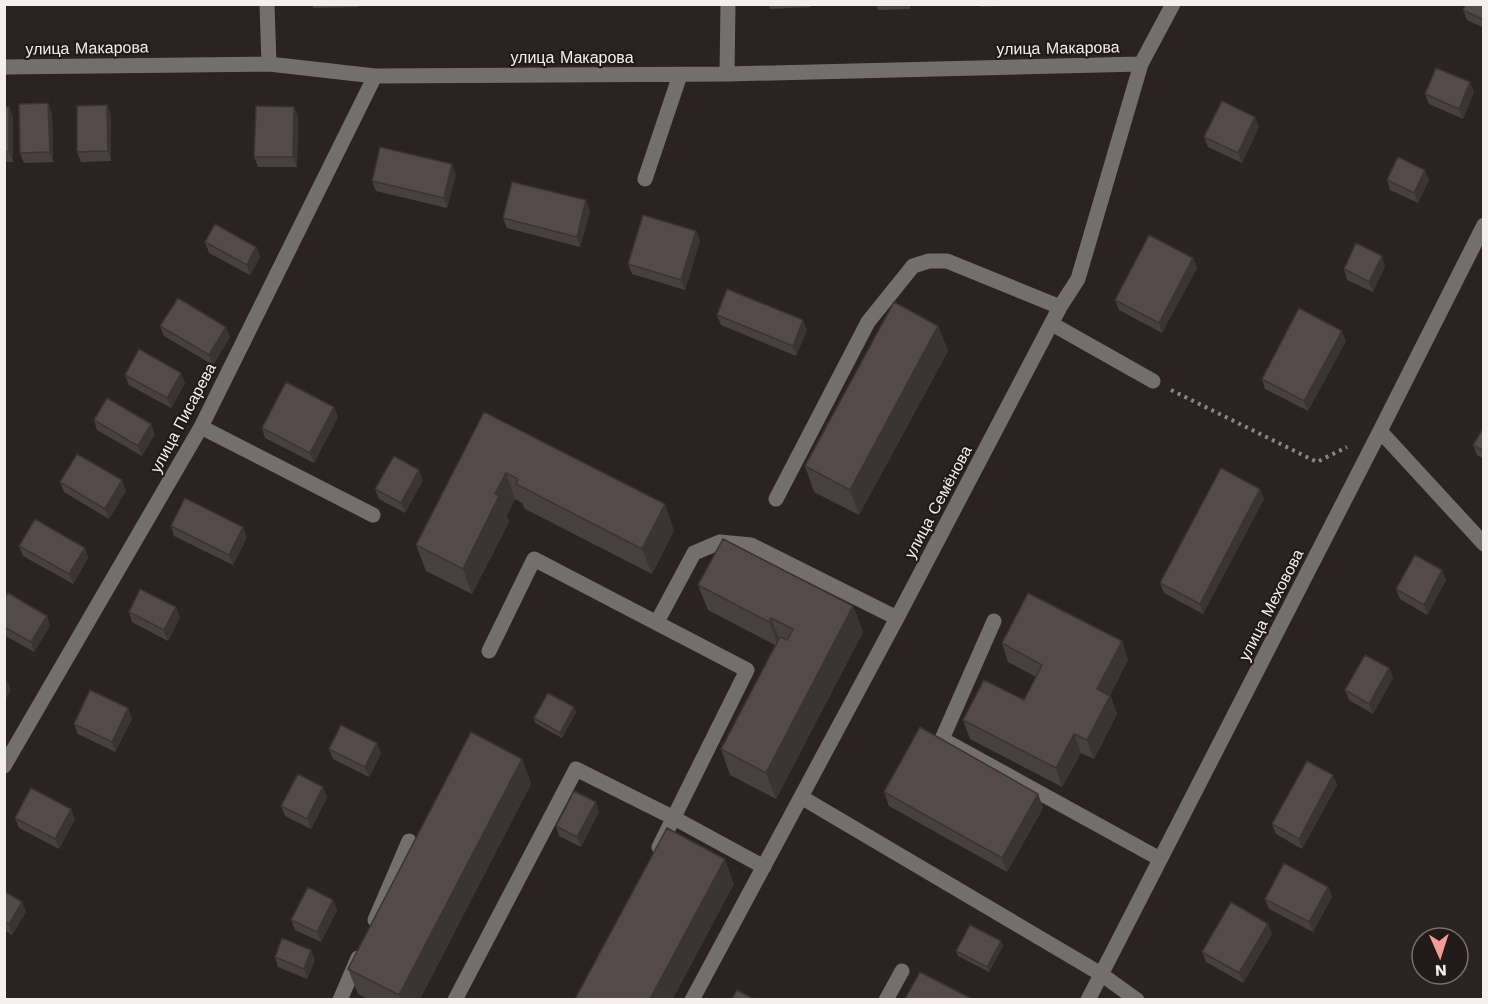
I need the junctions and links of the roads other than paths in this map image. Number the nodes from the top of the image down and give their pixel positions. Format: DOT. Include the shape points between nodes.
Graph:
graph roads {
  1 [pos="267,4"];
  2 [pos="728,4"];
  3 [pos="1173,4"];
  4 [pos="269,64"];
  5 [pos="1141,64"];
  6 [pos="4,67"];
  7 [pos="727,74"];
  8 [pos="680,75"];
  9 [pos="375,76"];
  10 [pos="645,179"];
  11 [pos="1484,225"];
  12 [pos="1060,307"];
  13 [pos="1052,324"];
  14 [pos="1153,381"];
  15 [pos="201,427"];
  16 [pos="1380,431"];
  17 [pos="776,499"];
  18 [pos="373,515"];
  19 [pos="1484,544"];
  20 [pos="897,618"];
  21 [pos="994,621"];
  22 [pos="657,622"];
  23 [pos="489,651"];
  24 [pos="4,766"];
  25 [pos="801,797"];
  26 [pos="674,819"];
  27 [pos="409,842"];
  28 [pos="652,859"];
  29 [pos="1160,859"];
  30 [pos="764,867"];
  31 [pos="902,971"];
  32 [pos="1101,974"];
  33 [pos="340,999"];
  34 [pos="455,999"];
  35 [pos="692,999"];
  36 [pos="886,999"];
  37 [pos="1088,999"];
  38 [pos="1137,999"];
  1 -- 4 [label="street"];
  2 -- 7 [label="street"];
  3 -- 5 [label="street, улица Семёнова"];
  4 -- 6 [label="street, улица Макарова"];
  4 -- 9 [label="street, улица Макарова"];
  5 -- 7 [label="street, улица Макарова"];
  5 -- 12 [label="street, улица Семёнова" via="1078,279"];
  7 -- 8 [label="street, улица Макарова"];
  8 -- 9 [label="street, улица Макарова"];
  8 -- 10 [label="street"];
  9 -- 15 [label="street, улица Писарева"];
  11 -- 16 [label="street, улица Меховова"];
  12 -- 13 [label="street, улица Семёнова"];
  12 -- 17 [label="street" via="947,261 913,266 868,322"];
  13 -- 14 [label="street"];
  13 -- 20 [label="street, улица Семёнова"];
  15 -- 18 [label="street"];
  15 -- 24 [label="street, улица Писарева"];
  16 -- 19 [label="street"];
  16 -- 29 [label="street, улица Меховова"];
  20 -- 22 [label="street" via="751,545 720,542 694,553"];
  20 -- 25 [label="street, улица Семёнова"];
  21 -- 29 [label="street" via="942,739"];
  22 -- 23 [label="street" via="534,559"];
  22 -- 26 [label="street" via="747,670"];
  25 -- 30 [label="street, улица Семёнова"];
  25 -- 32 [label="street"];
  26 -- 28 [label="street"];
  26 -- 30 [label="street"];
  26 -- 34 [label="street" via="576,769"];
  27 -- 33 [label="street"];
  29 -- 32 [label="street, улица Меховова"];
  30 -- 35 [label="street, улица Семёнова"];
  31 -- 36 [label="street"];
  32 -- 37 [label="street, улица Меховова"];
  32 -- 38 [label="street"];
}
